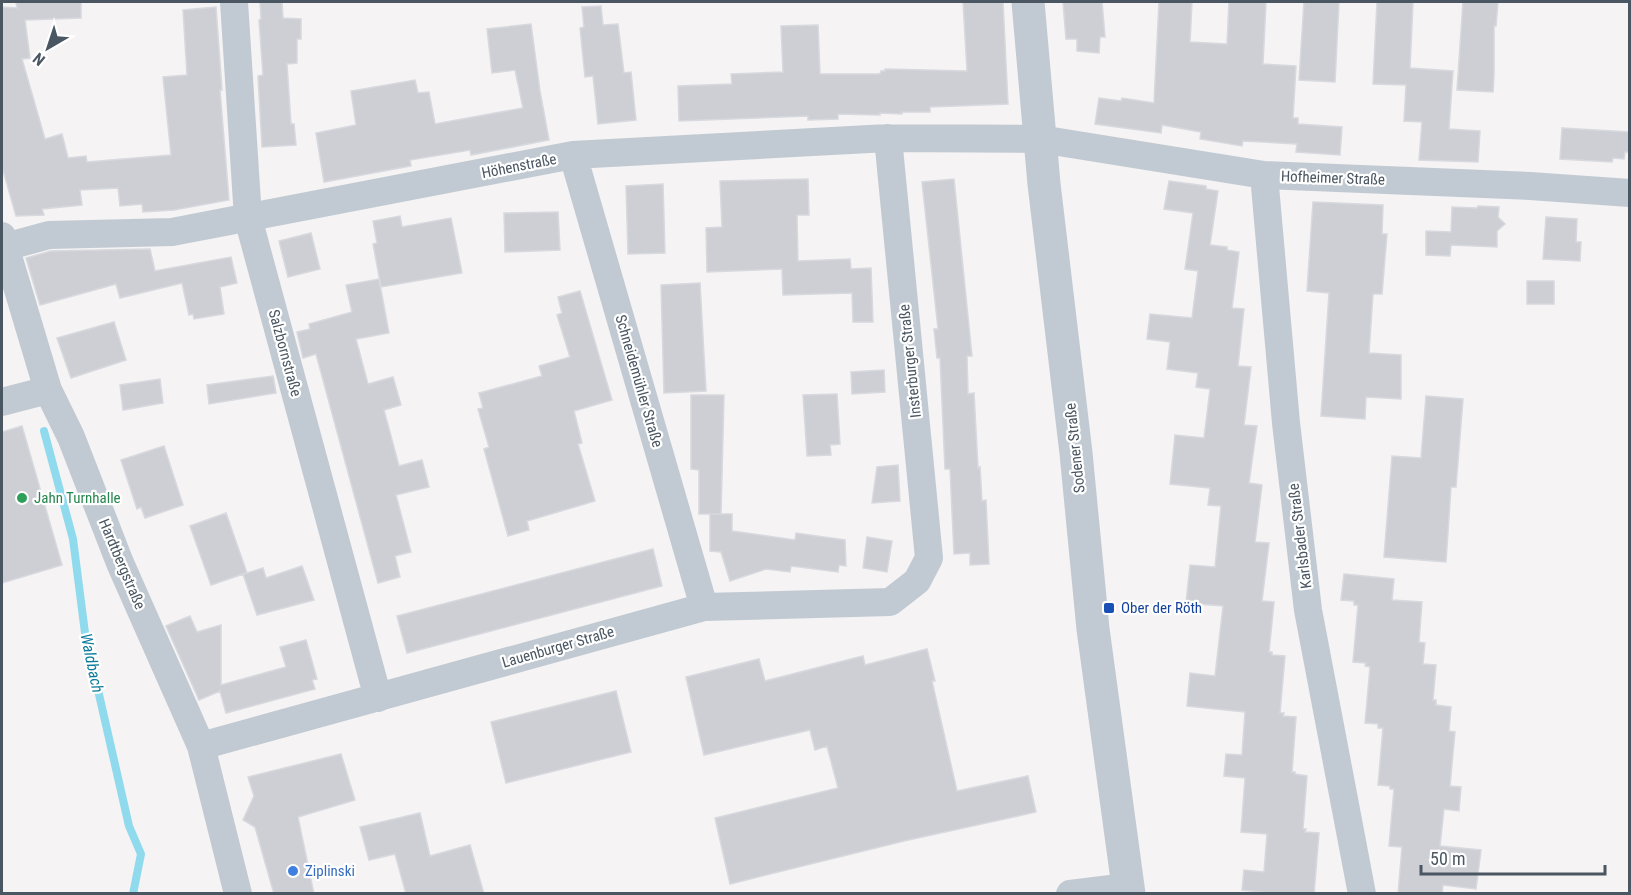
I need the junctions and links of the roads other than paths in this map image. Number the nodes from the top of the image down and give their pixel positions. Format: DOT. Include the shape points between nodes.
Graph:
graph roads {
  1 [pos="234,2"];
  2 [pos="1028,2"];
  3 [pos="888,138"];
  4 [pos="1040,139"];
  5 [pos="573,155"];
  6 [pos="1264,175"];
  7 [pos="1629,193"];
  8 [pos="248,218"];
  9 [pos="3,242"];
  10 [pos="48,390"];
  11 [pos="2,402"];
  12 [pos="917,581"];
  13 [pos="704,607"];
  14 [pos="378,698"];
  15 [pos="201,746"];
  16 [pos="1128,890"];
  17 [pos="238,894"];
  18 [pos="1070,894"];
  19 [pos="1362,894"];
  1 -- 8 [label="street, Salzbornstraße"];
  2 -- 4 [label="street, Sodener Straße"];
  3 -- 4 [label="street, Höhenstraße"];
  3 -- 5 [label="street, Höhenstraße"];
  3 -- 12 [label="street, Insterburger Straße" via="929,558"];
  4 -- 6 [label="street, Hofheimer Straße"];
  4 -- 16 [label="street, Sodener Straße" via="1093,629"];
  5 -- 8 [label="street, Höhenstraße"];
  5 -- 13 [label="street, Schneidemühler Straße"];
  6 -- 7 [label="street, Hofheimer Straße"];
  6 -- 19 [label="street, Karlsbader Straße" via="1286,423 1308,610"];
  8 -- 9 [label="street, Höhenstraße" via="172,232 49,235"];
  8 -- 14 [label="street, Salzbornstraße"];
  9 -- 10 [label="street, Hardtbergstraße"];
  10 -- 11 [label="street"];
  10 -- 15 [label="street, Hardtbergstraße"];
  12 -- 13 [label="street, Lauenburger Straße" via="890,602"];
  13 -- 14 [label="street, Lauenburger Straße"];
  14 -- 15 [label="street, Lauenburger Straße"];
  15 -- 17 [label="street, Hardtbergstraße"];
  16 -- 18 [label="street"];
}
